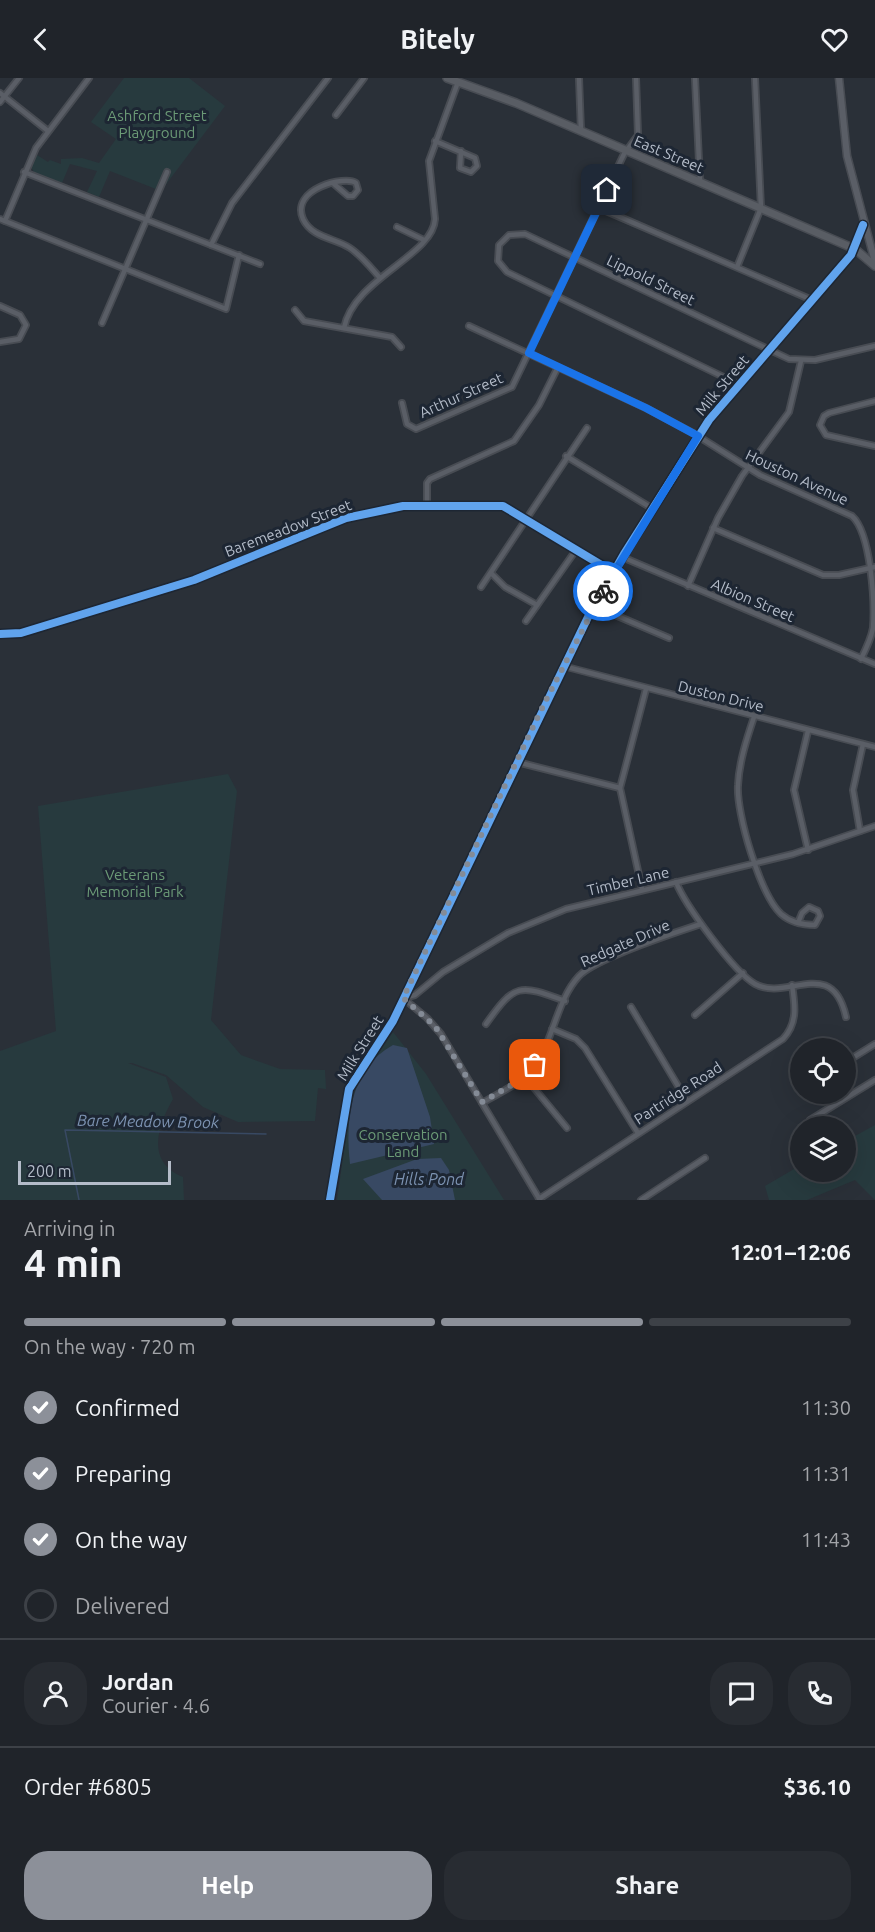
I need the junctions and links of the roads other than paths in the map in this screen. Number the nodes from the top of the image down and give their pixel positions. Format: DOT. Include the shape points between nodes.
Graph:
graph roads {
  1 [pos="19,78"];
  2 [pos="89,78"];
  3 [pos="328,78"];
  4 [pos="364,78"];
  5 [pos="447,78"];
  6 [pos="579,78"];
  7 [pos="636,78"];
  8 [pos="695,78"];
  9 [pos="755,78"];
  10 [pos="839,78"];
  11 [pos="458,82"];
  12 [pos="2,95"];
  13 [pos="0,102"];
  14 [pos="336,115"];
  15 [pos="48,131"];
  16 [pos="581,131"];
  17 [pos="435,141"];
  18 [pos="462,151"];
  19 [pos="626,151"];
  20 [pos="24,172"];
  21 [pos="166,172"];
  22 [pos="700,182"];
  23 [pos="334,184"];
  24 [pos="599,208"];
  25 [pos="761,208"];
  26 [pos="145,219"];
  27 [pos="3,220"];
  28 [pos="863,225"];
  29 [pos="397,227"];
  30 [pos="424,240"];
  31 [pos="211,244"];
  32 [pos="855,249"];
  33 [pos="239,255"];
  34 [pos="575,257"];
  35 [pos="260,264"];
  36 [pos="875,264"];
  37 [pos="737,267"];
  38 [pos="124,268"];
  39 [pos="380,278"];
  40 [pos="556,297"];
  41 [pos="812,300"];
  42 [pos="0,306"];
  43 [pos="295,310"];
  44 [pos="102,323"];
  45 [pos="469,326"];
  46 [pos="345,328"];
  47 [pos="0,342"];
  48 [pos="875,346"];
  49 [pos="401,347"];
  50 [pos="768,350"];
  51 [pos="529,353"];
  52 [pos="801,361"];
  53 [pos="558,367"];
  54 [pos="738,384"];
  55 [pos="875,401"];
  56 [pos="402,403"];
  57 [pos="587,428"];
  58 [pos="698,436"];
  59 [pos="875,446"];
  60 [pos="566,456"];
  61 [pos="748,468"];
  62 [pos="427,505"];
  63 [pos="653,509"];
  64 [pos="526,519"];
  65 [pos="714,528"];
  66 [pos="576,550"];
  67 [pos="622,556"];
  68 [pos="872,568"];
  69 [pos="614,572"];
  70 [pos="491,573"];
  71 [pos="481,586"];
  72 [pos="688,586"];
  73 [pos="537,605"];
  74 [pos="594,606"];
  75 [pos="526,621"];
  76 [pos="0,634"];
  77 [pos="669,638"];
  78 [pos="861,659"];
  79 [pos="875,664"];
  80 [pos="562,666"];
  81 [pos="646,689"];
  82 [pos="754,717"];
  83 [pos="808,731"];
  84 [pos="863,744"];
  85 [pos="875,747"];
  86 [pos="517,762"];
  87 [pos="620,788"];
  88 [pos="875,826"];
  89 [pos="860,831"];
  90 [pos="808,850"];
  91 [pos="755,864"];
  92 [pos="676,882"];
  93 [pos="642,889"];
  94 [pos="798,923"];
  95 [pos="701,924"];
  96 [pos="743,973"];
  97 [pos="792,985"];
  98 [pos="403,998"];
  99 [pos="565,1001"];
  100 [pos="631,1007"];
  101 [pos="695,1015"];
  102 [pos="846,1017"];
  103 [pos="486,1024"];
  104 [pos="552,1029"];
  105 [pos="875,1044"];
  106 [pos="856,1056"];
  107 [pos="525,1077"];
  108 [pos="875,1080"];
  109 [pos="687,1101"];
  110 [pos="482,1102"];
  111 [pos="816,1116"];
  112 [pos="567,1128"];
  113 [pos="638,1132"];
  114 [pos="705,1158"];
  115 [pos="539,1199"];
  116 [pos="330,1200"];
  117 [pos="641,1200"];
  1 -- 12 [label="street"];
  2 -- 15 [label="street"];
  3 -- 31 [label="street" via="232,203"];
  4 -- 14 [label="street"];
  5 -- 11 [label="main road, East Street"];
  6 -- 16 [label="street"];
  7 -- 19 [label="street, Arthur Street" via="639,131"];
  8 -- 22 [label="street"];
  9 -- 25 [label="street"];
  10 -- 28 [label="street" via="847,156"];
  11 -- 16 [label="main road, East Street"];
  11 -- 17 [label="street"];
  12 -- 13 [label="street"];
  12 -- 15 [label="street"];
  15 -- 20 [label="street"];
  16 -- 19 [label="main road, East Street"];
  17 -- 18 [label="street"];
  17 -- 30 [label="street" via="429,161 435,224"];
  18 -- 18 [label="street" via="476,160 477,166 471,172 460,168"];
  19 -- 22 [label="main road, East Street"];
  19 -- 24 [label="street, Arthur Street"];
  20 -- 26 [label="street"];
  20 -- 27 [label="street"];
  21 -- 26 [label="street"];
  22 -- 25 [label="main road, East Street"];
  23 -- 23 [label="street" via="348,196 358,190 352,180"];
  23 -- 39 [label="street" via="315,189 305,197 301,209 305,222 314,232 350,248"];
  24 -- 34 [label="street, Arthur Street"];
  24 -- 37 [label="street"];
  25 -- 32 [label="main road, East Street"];
  25 -- 37 [label="street"];
  26 -- 31 [label="street"];
  26 -- 38 [label="street"];
  27 -- 38 [label="street"];
  28 -- 32 [label="street"];
  28 -- 36 [label="street"];
  29 -- 30 [label="street"];
  30 -- 39 [label="street"];
  31 -- 33 [label="street"];
  32 -- 36 [label="main road, East Street"];
  32 -- 41 [label="street, Milk Street"];
  33 -- 35 [label="street"];
  33 -- 38 [label="street" via="226,309"];
  34 -- 40 [label="street, Arthur Street"];
  34 -- 40 [label="street, Lippold Street" via="525,234 512,234 499,245 497,258 504,270"];
  34 -- 50 [label="street, Lippold Street"];
  37 -- 41 [label="street"];
  38 -- 44 [label="street"];
  39 -- 46 [label="street" via="356,299"];
  40 -- 51 [label="street, Arthur Street"];
  40 -- 54 [label="street"];
  41 -- 50 [label="street, Milk Street"];
  42 -- 47 [label="street" via="20,315 26,325 19,339"];
  43 -- 46 [label="street" via="304,321"];
  45 -- 51 [label="street, Houston Avenue"];
  46 -- 49 [label="street" via="392,337"];
  48 -- 52 [label="street"];
  50 -- 52 [label="street, Lippold Street"];
  50 -- 54 [label="street, Milk Street"];
  51 -- 53 [label="street, Houston Avenue"];
  51 -- 56 [label="street, Arthur Street" via="512,387 421,427 407,424"];
  52 -- 61 [label="street" via="789,412"];
  53 -- 58 [label="street, Houston Avenue"];
  53 -- 62 [label="street" via="539,405 514,441 430,479"];
  54 -- 58 [label="street, Milk Street"];
  55 -- 59 [label="street" via="829,413 820,425 826,435"];
  57 -- 60 [label="street"];
  58 -- 61 [label="street, Houston Avenue"];
  58 -- 63 [label="street, Milk Street"];
  60 -- 63 [label="street"];
  60 -- 64 [label="street"];
  61 -- 65 [label="street"];
  61 -- 68 [label="street, Houston Avenue" via="852,516 860,525"];
  62 -- 64 [label="street, Baremeadow Street" via="497,504"];
  62 -- 76 [label="street, Baremeadow Street" via="389,508 346,518 171,588 21,633"];
  63 -- 67 [label="street, Milk Street"];
  64 -- 66 [label="street, Baremeadow Street"];
  64 -- 70 [label="street"];
  65 -- 68 [label="street" via="823,575"];
  65 -- 72 [label="street"];
  66 -- 69 [label="street, Baremeadow Street"];
  66 -- 73 [label="street"];
  67 -- 69 [label="street, Milk Street"];
  67 -- 72 [label="street, Albion Street"];
  68 -- 78 [label="street, Houston Avenue" via="873,630"];
  69 -- 74 [label="street, Milk Street"];
  70 -- 71 [label="street"];
  70 -- 73 [label="street"];
  72 -- 78 [label="street, Albion Street"];
  73 -- 75 [label="street"];
  74 -- 77 [label="street"];
  74 -- 80 [label="street, Milk Street"];
  78 -- 79 [label="street, Albion Street"];
  80 -- 81 [label="street, Duston Drive"];
  80 -- 86 [label="street, Milk Street"];
  81 -- 82 [label="street, Duston Drive"];
  81 -- 87 [label="street"];
  82 -- 83 [label="street, Duston Drive"];
  82 -- 91 [label="street" via="737,785"];
  83 -- 84 [label="street, Duston Drive"];
  83 -- 90 [label="street" via="794,789"];
  84 -- 85 [label="street, Duston Drive"];
  84 -- 89 [label="street" via="853,790"];
  86 -- 87 [label="street"];
  86 -- 98 [label="street, Milk Street"];
  87 -- 93 [label="street"];
  88 -- 89 [label="street, Timber Lane"];
  89 -- 90 [label="street, Timber Lane"];
  90 -- 91 [label="street, Timber Lane"];
  91 -- 92 [label="street, Timber Lane"];
  91 -- 94 [label="street" via="772,904"];
  92 -- 93 [label="street, Timber Lane"];
  92 -- 95 [label="street"];
  93 -- 98 [label="street, Timber Lane" via="535,921 451,966 416,995"];
  94 -- 94 [label="street" via="815,925 820,916 818,911 809,907"];
  95 -- 96 [label="street"];
  95 -- 99 [label="street, Redgate Drive" via="588,969 577,979"];
  96 -- 97 [label="street" via="763,987"];
  96 -- 101 [label="street"];
  97 -- 102 [label="street" via="813,983 830,988 841,1001"];
  97 -- 109 [label="street, Partridge Road" via="795,1014 787,1035"];
  98 -- 110 [label="street" via="435,1026"];
  98 -- 116 [label="street, Milk Street" via="386,1033 349,1089"];
  99 -- 103 [label="street" via="539,990 521,989 508,996"];
  99 -- 104 [label="street, Redgate Drive"];
  100 -- 109 [label="street"];
  104 -- 107 [label="street, Redgate Drive"];
  104 -- 113 [label="street" via="576,1039 585,1048"];
  105 -- 106 [label="street"];
  107 -- 110 [label="street, Redgate Drive"];
  107 -- 112 [label="street"];
  108 -- 111 [label="street"];
  109 -- 113 [label="street, Partridge Road"];
  110 -- 115 [label="street"];
  113 -- 115 [label="street, Partridge Road"];
  114 -- 117 [label="street"];
}
